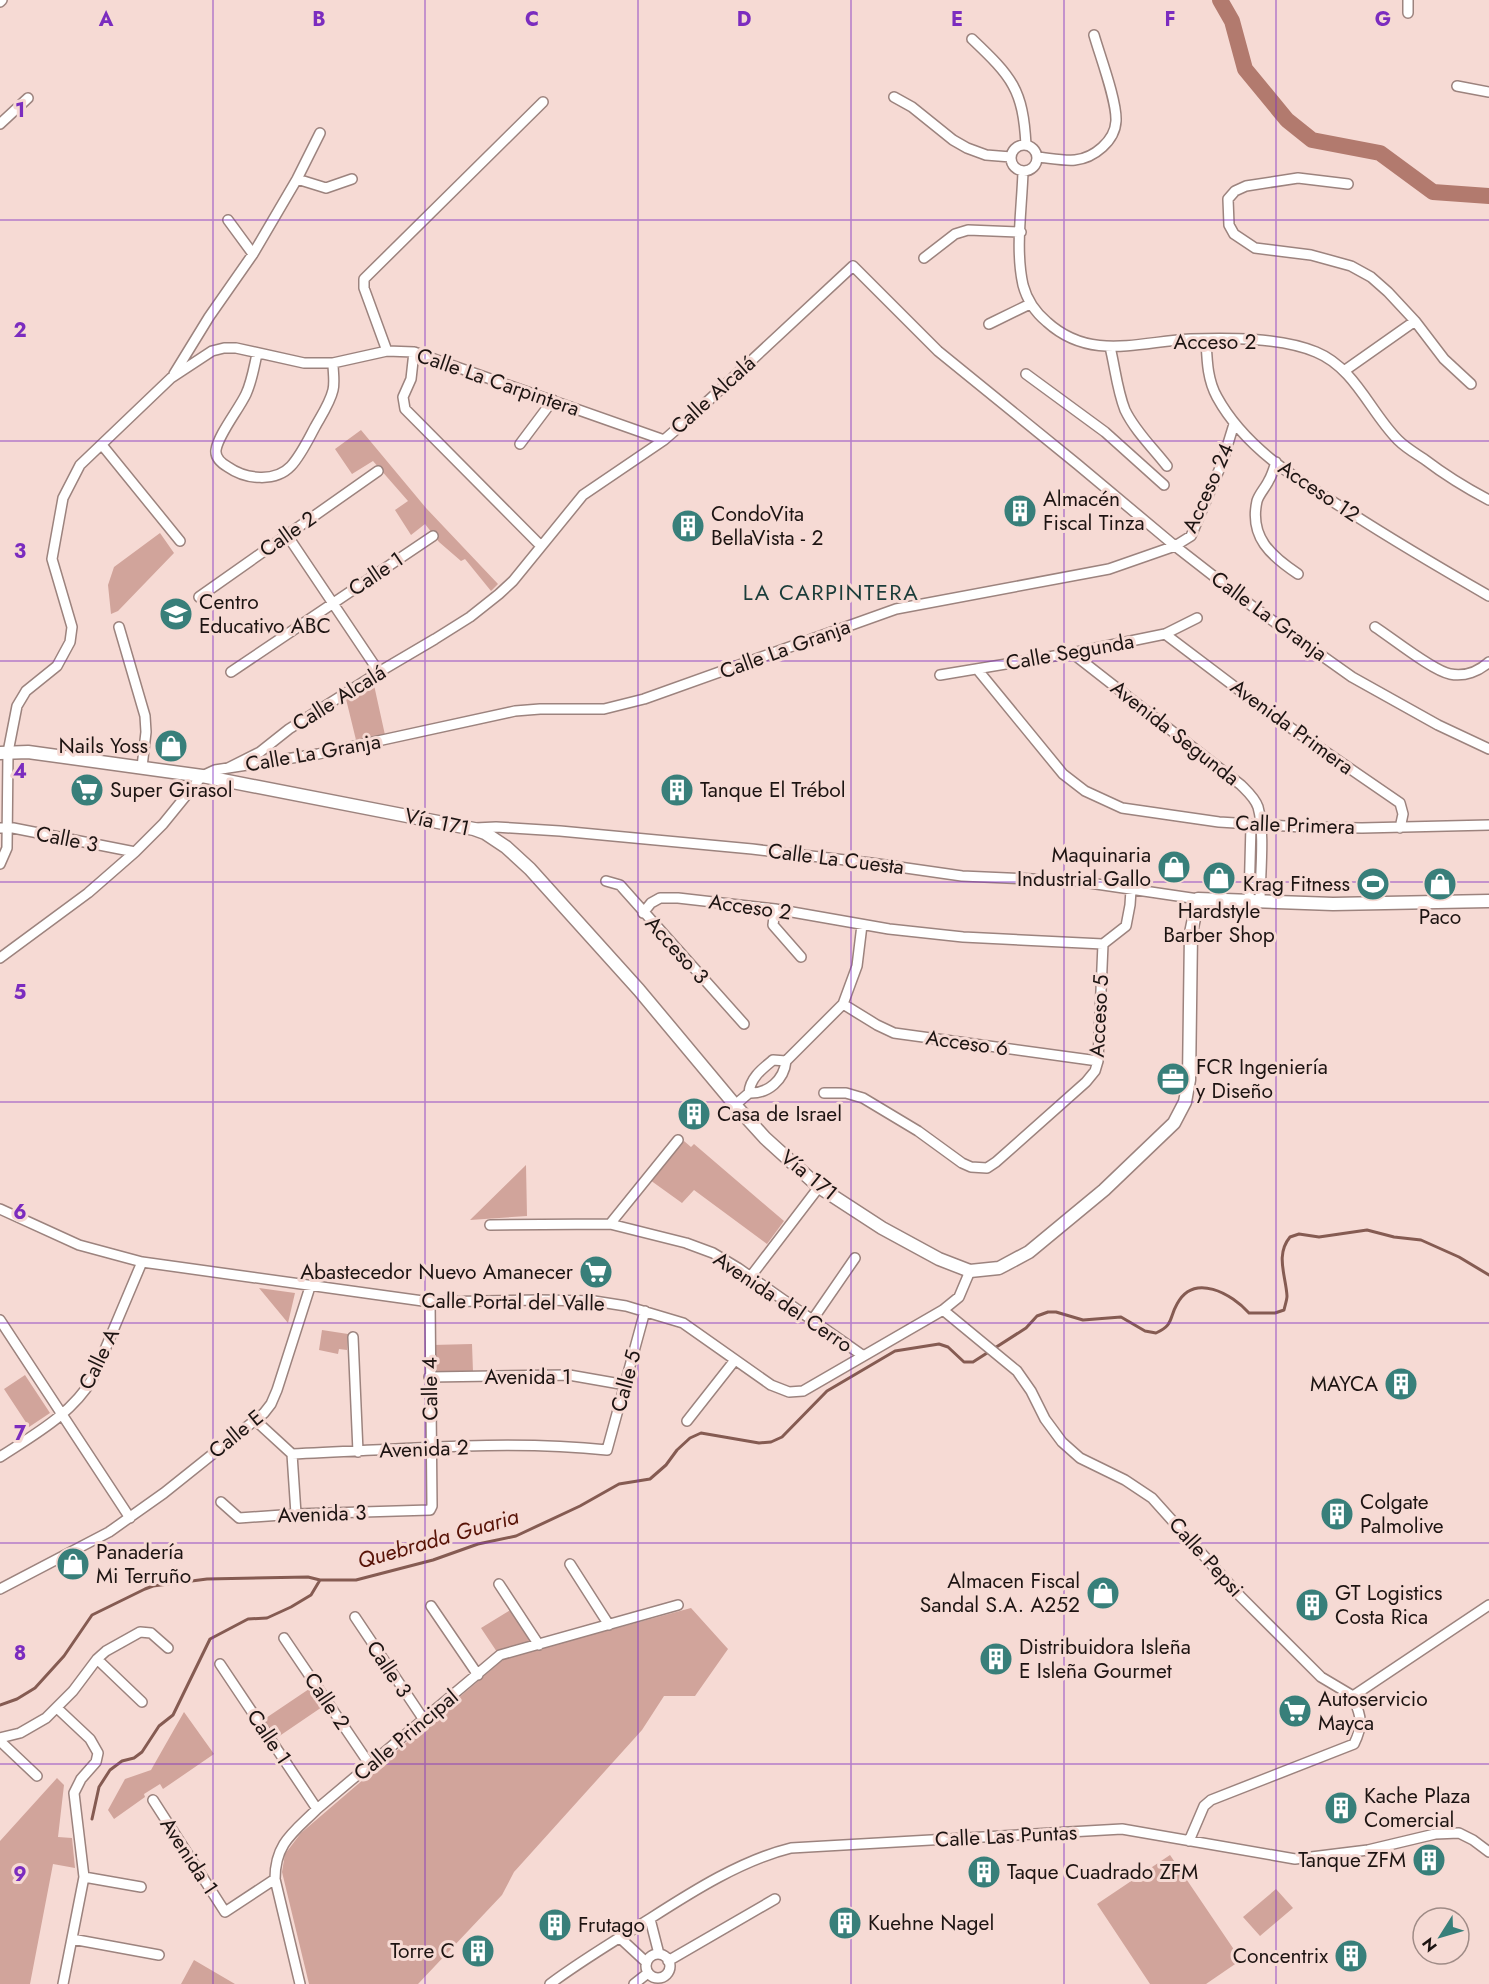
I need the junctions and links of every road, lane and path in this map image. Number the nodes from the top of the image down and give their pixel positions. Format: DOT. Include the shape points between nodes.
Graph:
graph roads {
  1 [pos="1408,0"];
  2 [pos="1408,13"];
  3 [pos="1094,35"];
  4 [pos="972,39"];
  5 [pos="1457,86"];
  6 [pos="1489,92"];
  7 [pos="894,97"];
  8 [pos="28,98"];
  9 [pos="543,102"];
  10 [pos="0,124"];
  11 [pos="320,133"];
  12 [pos="1026,145"];
  13 [pos="1011,157"];
  14 [pos="1037,157"];
  15 [pos="1023,171"];
  16 [pos="297,179"];
  17 [pos="352,179"];
  18 [pos="1348,184"];
  19 [pos="228,220"];
  20 [pos="1021,232"];
  21 [pos="253,254"];
  22 [pos="924,258"];
  23 [pos="1030,304"];
  24 [pos="1415,321"];
  25 [pos="989,324"];
  26 [pos="1206,339"];
  27 [pos="1110,346"];
  28 [pos="387,351"];
  29 [pos="414,352"];
  30 [pos="257,354"];
  31 [pos="333,363"];
  32 [pos="1344,371"];
  33 [pos="1026,374"];
  34 [pos="171,378"];
  35 [pos="1471,384"];
  36 [pos="553,400"];
  37 [pos="1234,424"];
  38 [pos="664,440"];
  39 [pos="520,444"];
  40 [pos="102,445"];
  41 [pos="1156,453"];
  42 [pos="1276,462"];
  43 [pos="1145,466"];
  44 [pos="1167,466"];
  45 [pos="378,471"];
  46 [pos="1164,485"];
  47 [pos="1489,500"];
  48 [pos="287,535"];
  49 [pos="433,536"];
  50 [pos="180,541"];
  51 [pos="541,546"];
  52 [pos="1175,546"];
  53 [pos="1298,574"];
  54 [pos="1489,596"];
  55 [pos="199,597"];
  56 [pos="333,603"];
  57 [pos="1197,618"];
  58 [pos="119,627"];
  59 [pos="1376,627"];
  60 [pos="1165,634"];
  61 [pos="1072,653"];
  62 [pos="1489,662"];
  63 [pos="976,669"];
  64 [pos="231,672"];
  65 [pos="379,672"];
  66 [pos="940,675"];
  67 [pos="275,739"];
  68 [pos="1489,749"];
  69 [pos="4,752"];
  70 [pos="281,760"];
  71 [pos="142,767"];
  72 [pos="228,768"];
  73 [pos="202,776"];
  74 [pos="1256,825"];
  75 [pos="1489,825"];
  76 [pos="4,828"];
  77 [pos="1400,828"];
  78 [pos="474,829"];
  79 [pos="135,852"];
  80 [pos="0,864"];
  81 [pos="606,881"];
  82 [pos="1131,890"];
  83 [pos="1198,899"];
  84 [pos="1255,901"];
  85 [pos="1489,901"];
  86 [pos="775,909"];
  87 [pos="643,913"];
  88 [pos="862,925"];
  89 [pos="1103,944"];
  90 [pos="801,957"];
  91 [pos="0,958"];
  92 [pos="843,1004"];
  93 [pos="744,1024"];
  94 [pos="786,1061"];
  95 [pos="1098,1061"];
  96 [pos="749,1093"];
  97 [pos="824,1093"];
  98 [pos="735,1105"];
  99 [pos="678,1140"];
  100 [pos="819,1186"];
  101 [pos="0,1209"];
  102 [pos="610,1224"];
  103 [pos="490,1225"];
  104 [pos="855,1258"];
  105 [pos="142,1262"];
  106 [pos="970,1270"];
  107 [pos="751,1276"];
  108 [pos="310,1287"];
  109 [pos="430,1302"];
  110 [pos="943,1310"];
  111 [pos="645,1311"];
  112 [pos="813,1319"];
  113 [pos="0,1320"];
  114 [pos="353,1337"];
  115 [pos="862,1355"];
  116 [pos="735,1360"];
  117 [pos="429,1377"];
  118 [pos="626,1385"];
  119 [pos="63,1414"];
  120 [pos="255,1419"];
  121 [pos="687,1420"];
  122 [pos="431,1449"];
  123 [pos="607,1450"];
  124 [pos="358,1452"];
  125 [pos="292,1454"];
  126 [pos="0,1457"];
  127 [pos="221,1502"];
  128 [pos="430,1510"];
  129 [pos="296,1514"];
  130 [pos="130,1518"];
  131 [pos="570,1564"];
  132 [pos="499,1584"];
  133 [pos="0,1589"];
  134 [pos="678,1605"];
  135 [pos="1489,1605"];
  136 [pos="431,1606"];
  137 [pos="355,1617"];
  138 [pos="609,1625"];
  139 [pos="284,1638"];
  140 [pos="539,1644"];
  141 [pos="168,1648"];
  142 [pos="97,1659"];
  143 [pos="220,1664"];
  144 [pos="477,1675"];
  145 [pos="1353,1696"];
  146 [pos="142,1702"];
  147 [pos="57,1708"];
  148 [pos="423,1720"];
  149 [pos="20,1733"];
  150 [pos="0,1740"];
  151 [pos="14,1754"];
  152 [pos="370,1765"];
  153 [pos="37,1776"];
  154 [pos="153,1800"];
  155 [pos="318,1809"];
  156 [pos="1189,1841"];
  157 [pos="1489,1852"];
  158 [pos="84,1877"];
  159 [pos="275,1879"];
  160 [pos="141,1887"];
  161 [pos="775,1899"];
  162 [pos="650,1919"];
  163 [pos="619,1937"];
  164 [pos="72,1939"];
  165 [pos="659,1954"];
  166 [pos="159,1955"];
  167 [pos="668,1960"];
  168 [pos="646,1962"];
  169 [pos="648,1973"];
  170 [pos="666,1981"];
  171 [pos="63,1984"];
  172 [pos="300,1984"];
  173 [pos="550,1984"];
  174 [pos="634,1984"];
  1 -- 2 [label="street"];
  3 -- 14 [label="street" via="1115,109 1116,123 1111,136 1100,150 1087,157"];
  4 -- 12 [label="street" via="1009,78 1020,96"];
  5 -- 6 [label="street"];
  7 -- 13 [label="street" via="967,148 986,156"];
  8 -- 10 [label="street"];
  9 -- 28 [label="street" via="364,279"];
  11 -- 16 [label="street"];
  12 -- 13 [label="street" via="1017,147"];
  12 -- 14 [label="street" via="1034,149"];
  13 -- 15 [label="street" via="1013,165"];
  14 -- 15 [label="street" via="1035,166"];
  15 -- 20 [label="street, Acceso 2"];
  16 -- 17 [label="street" via="326,189"];
  16 -- 21 [label="street"];
  18 -- 24 [label="street" via="1298,178 1246,186 1228,199 1229,225 1234,234 1255,248 1311,255 1351,266 1389,292"];
  19 -- 21 [label="street"];
  20 -- 22 [label="street" via="968,230 956,234"];
  20 -- 23 [label="street, Acceso 2" via="1023,285"];
  21 -- 34 [label="street"];
  23 -- 25 [label="street"];
  23 -- 27 [label="street, Acceso 2" via="1057,331 1073,340"];
  24 -- 32 [label="street"];
  24 -- 35 [label="street" via="1444,359"];
  26 -- 27 [label="street, Acceso 2"];
  26 -- 32 [label="street, Acceso 2" via="1292,344 1315,351"];
  26 -- 37 [label="street, Acceso 12" via="1210,381"];
  27 -- 41 [label="street" via="1126,411"];
  28 -- 29 [label="street, Calle La Carpintera"];
  28 -- 31 [label="street, Calle La Carpintera"];
  29 -- 36 [label="street, Calle La Carpintera"];
  29 -- 51 [label="street" via="403,402 405,409"];
  30 -- 31 [label="street, Calle La Carpintera" via="304,363"];
  30 -- 31 [label="street" via="246,395 216,451 218,459 246,477 256,478 291,467 334,389"];
  30 -- 34 [label="street, Calle La Carpintera" via="236,348 212,351"];
  32 -- 47 [label="street, Acceso 2" via="1400,442 1459,485"];
  33 -- 43 [label="street"];
  34 -- 40 [label="street, Calle La Carpintera"];
  36 -- 38 [label="street, Calle La Carpintera"];
  36 -- 39 [label="street"];
  37 -- 42 [label="street, Acceso 12"];
  37 -- 52 [label="street, Acceso 24" via="1191,536"];
  38 -- 51 [label="street, Calle Alcalá" via="583,495"];
  38 -- 52 [label="street, Calle Alcalá" via="853,266 938,351"];
  40 -- 50 [label="street"];
  40 -- 69 [label="street, Calle La Carpintera" via="80,465 63,498 56,530 52,559 72,627 70,642 57,666 26,691 17,706"];
  41 -- 43 [label="street"];
  41 -- 44 [label="street"];
  42 -- 53 [label="street" via="1258,499 1256,521 1262,542 1274,558"];
  42 -- 54 [label="street, Acceso 12" via="1399,544"];
  43 -- 46 [label="street"];
  45 -- 48 [label="street, Calle 2"];
  48 -- 55 [label="street, Calle 2"];
  48 -- 56 [label="street"];
  49 -- 56 [label="street, Calle 1"];
  51 -- 65 [label="street, Calle Alcalá" via="513,581 477,611"];
  52 -- 68 [label="street, Calle La Granja" via="1352,677"];
  52 -- 70 [label="street, Calle La Granja" via="1109,569 896,609 644,699 603,709 514,711"];
  56 -- 64 [label="street, Calle 1"];
  56 -- 65 [label="street"];
  57 -- 60 [label="street, Calle Segunda"];
  58 -- 71 [label="street" via="145,716"];
  59 -- 62 [label="street" via="1450,674 1479,671"];
  60 -- 61 [label="street, Calle Segunda"];
  60 -- 77 [label="street, Avenida Primera" via="1272,715 1400,803 1404,814"];
  61 -- 63 [label="street, Calle Segunda"];
  61 -- 74 [label="street, Avenida Segunda" via="1241,785 1257,805"];
  63 -- 66 [label="street, Calle Segunda"];
  63 -- 74 [label="street, Calle Primera" via="1064,774 1085,791 1132,811"];
  65 -- 67 [label="street, Calle Alcalá"];
  67 -- 70 [label="street" via="274,753"];
  67 -- 72 [label="street, Calle Alcalá" via="260,752"];
  69 -- 71 [label="main road, Vía 171"];
  69 -- 76 [label="street"];
  70 -- 72 [label="street, Calle La Granja"];
  71 -- 73 [label="main road, Vía 171"];
  72 -- 73 [label="street, Calle La Granja"];
  73 -- 78 [label="main road, Vía 171"];
  73 -- 79 [label="street"];
  74 -- 77 [label="street, Calle Primera"];
  74 -- 84 [label="street"];
  75 -- 77 [label="street, Calle Primera"];
  76 -- 79 [label="street, Calle 3"];
  76 -- 80 [label="street" via="7,848"];
  78 -- 82 [label="street, Calle La Cuesta" via="560,831 872,862 962,876 1076,881"];
  78 -- 98 [label="main road, Vía 171" via="506,847 530,869"];
  79 -- 91 [label="street" via="88,893"];
  81 -- 87 [label="street, Acceso 3" via="620,885"];
  82 -- 83 [label="street, Calle La Cuesta"];
  82 -- 89 [label="street" via="1126,926"];
  83 -- 84 [label="main road"];
  83 -- 106 [label="main road, Vía 171" via="1191,933 1189,1080 1185,1102 1174,1123 1104,1190 1029,1252 999,1268"];
  84 -- 85 [label="main road"];
  86 -- 87 [label="street, Acceso 2" via="670,897 651,903"];
  86 -- 88 [label="street, Acceso 2"];
  86 -- 90 [label="street" via="773,925"];
  87 -- 93 [label="street, Acceso 3"];
  88 -- 89 [label="street, Acceso 5" via="963,937"];
  88 -- 92 [label="street" via="857,966"];
  89 -- 95 [label="street, Acceso 5"];
  92 -- 94 [label="street"];
  92 -- 95 [label="street, Acceso 6" via="894,1033"];
  94 -- 96 [label="street" via="785,1072 775,1083 759,1093"];
  94 -- 96 [label="street" via="773,1060 761,1070 749,1084"];
  95 -- 97 [label="street, Acceso 5" via="1086,1082 987,1168 962,1162 863,1098"];
  96 -- 98 [label="street"];
  98 -- 100 [label="main road, Vía 171"];
  99 -- 102 [label="street"];
  100 -- 106 [label="main road, Vía 171" via="882,1228 929,1254"];
  100 -- 107 [label="street"];
  101 -- 105 [label="street, Calle Portal del Valle" via="79,1245"];
  102 -- 103 [label="street, Avenida del Cerro"];
  102 -- 107 [label="street, Avenida del Cerro" via="695,1246"];
  104 -- 112 [label="street"];
  105 -- 108 [label="street, Calle Portal del Valle"];
  105 -- 119 [label="street, Calle A" via="93,1378"];
  106 -- 110 [label="street, Calle Portal del Valle" via="959,1297"];
  107 -- 112 [label="street, Avenida del Cerro"];
  108 -- 109 [label="street, Calle Portal del Valle"];
  108 -- 120 [label="street, Calle E" via="274,1397"];
  109 -- 111 [label="street, Calle Portal del Valle" via="594,1301"];
  109 -- 117 [label="street, Calle 4"];
  110 -- 115 [label="street, Calle Portal del Valle"];
  110 -- 145 [label="street, Calle Pepsi" via="1017,1371 1062,1442 1080,1458 1152,1498 1240,1596 1321,1677"];
  111 -- 116 [label="street, Calle Portal del Valle" via="683,1323"];
  111 -- 118 [label="street, Calle 5"];
  112 -- 115 [label="street, Avenida del Cerro"];
  113 -- 119 [label="street"];
  114 -- 124 [label="street"];
  115 -- 116 [label="street, Calle Portal del Valle" via="803,1391 789,1392 771,1385"];
  116 -- 121 [label="street"];
  117 -- 118 [label="street, Avenida 1" via="569,1375"];
  117 -- 122 [label="street, Calle 4"];
  118 -- 123 [label="street, Calle 5"];
  119 -- 126 [label="street, Calle A"];
  119 -- 130 [label="street"];
  120 -- 125 [label="street"];
  120 -- 130 [label="street, Calle E"];
  122 -- 123 [label="street, Avenida 2" via="559,1446"];
  122 -- 124 [label="street, Avenida 2"];
  122 -- 128 [label="street, Calle 4"];
  124 -- 125 [label="street, Avenida 2"];
  125 -- 129 [label="street"];
  127 -- 129 [label="street, Avenida 3" via="239,1518"];
  128 -- 129 [label="street, Avenida 3"];
  130 -- 133 [label="street, Calle E"];
  131 -- 138 [label="street"];
  132 -- 140 [label="street"];
  134 -- 138 [label="street, Calle Principal"];
  135 -- 145 [label="street"];
  136 -- 144 [label="street"];
  137 -- 148 [label="street, Calle 3"];
  138 -- 140 [label="street, Calle Principal"];
  139 -- 152 [label="street, Calle 2"];
  140 -- 144 [label="street, Calle Principal" via="500,1655"];
  141 -- 142 [label="street" via="145,1631 111,1647"];
  142 -- 146 [label="street"];
  142 -- 147 [label="street"];
  143 -- 155 [label="street, Calle 1"];
  144 -- 148 [label="street, Calle Principal"];
  145 -- 156 [label="street" via="1361,1717 1354,1744 1211,1800 1204,1806"];
  147 -- 149 [label="street"];
  147 -- 158 [label="street" via="98,1753 75,1792"];
  148 -- 152 [label="street, Calle Principal"];
  149 -- 150 [label="street"];
  149 -- 151 [label="street" via="13,1743"];
  150 -- 151 [label="street"];
  151 -- 153 [label="street"];
  152 -- 155 [label="street, Calle Principal"];
  154 -- 159 [label="street, Avenida 1" via="225,1912"];
  155 -- 159 [label="street, Calle Principal" via="280,1849"];
  156 -- 157 [label="street, Calle Las Puntas" via="1295,1858 1368,1850 1435,1834 1459,1833"];
  156 -- 162 [label="street, Calle Las Puntas" via="1122,1829 791,1848 690,1892"];
  158 -- 160 [label="street"];
  158 -- 164 [label="street"];
  159 -- 172 [label="street, Calle Principal"];
  161 -- 167 [label="street"];
  162 -- 163 [label="street, Calle Las Puntas"];
  162 -- 165 [label="street"];
  163 -- 168 [label="street"];
  163 -- 173 [label="street, Calle Las Puntas"];
  164 -- 166 [label="street"];
  164 -- 171 [label="street"];
  165 -- 167 [label="street"];
  165 -- 168 [label="street"];
  167 -- 170 [label="street"];
  168 -- 169 [label="street"];
  169 -- 170 [label="street"];
  169 -- 174 [label="street"];
}
